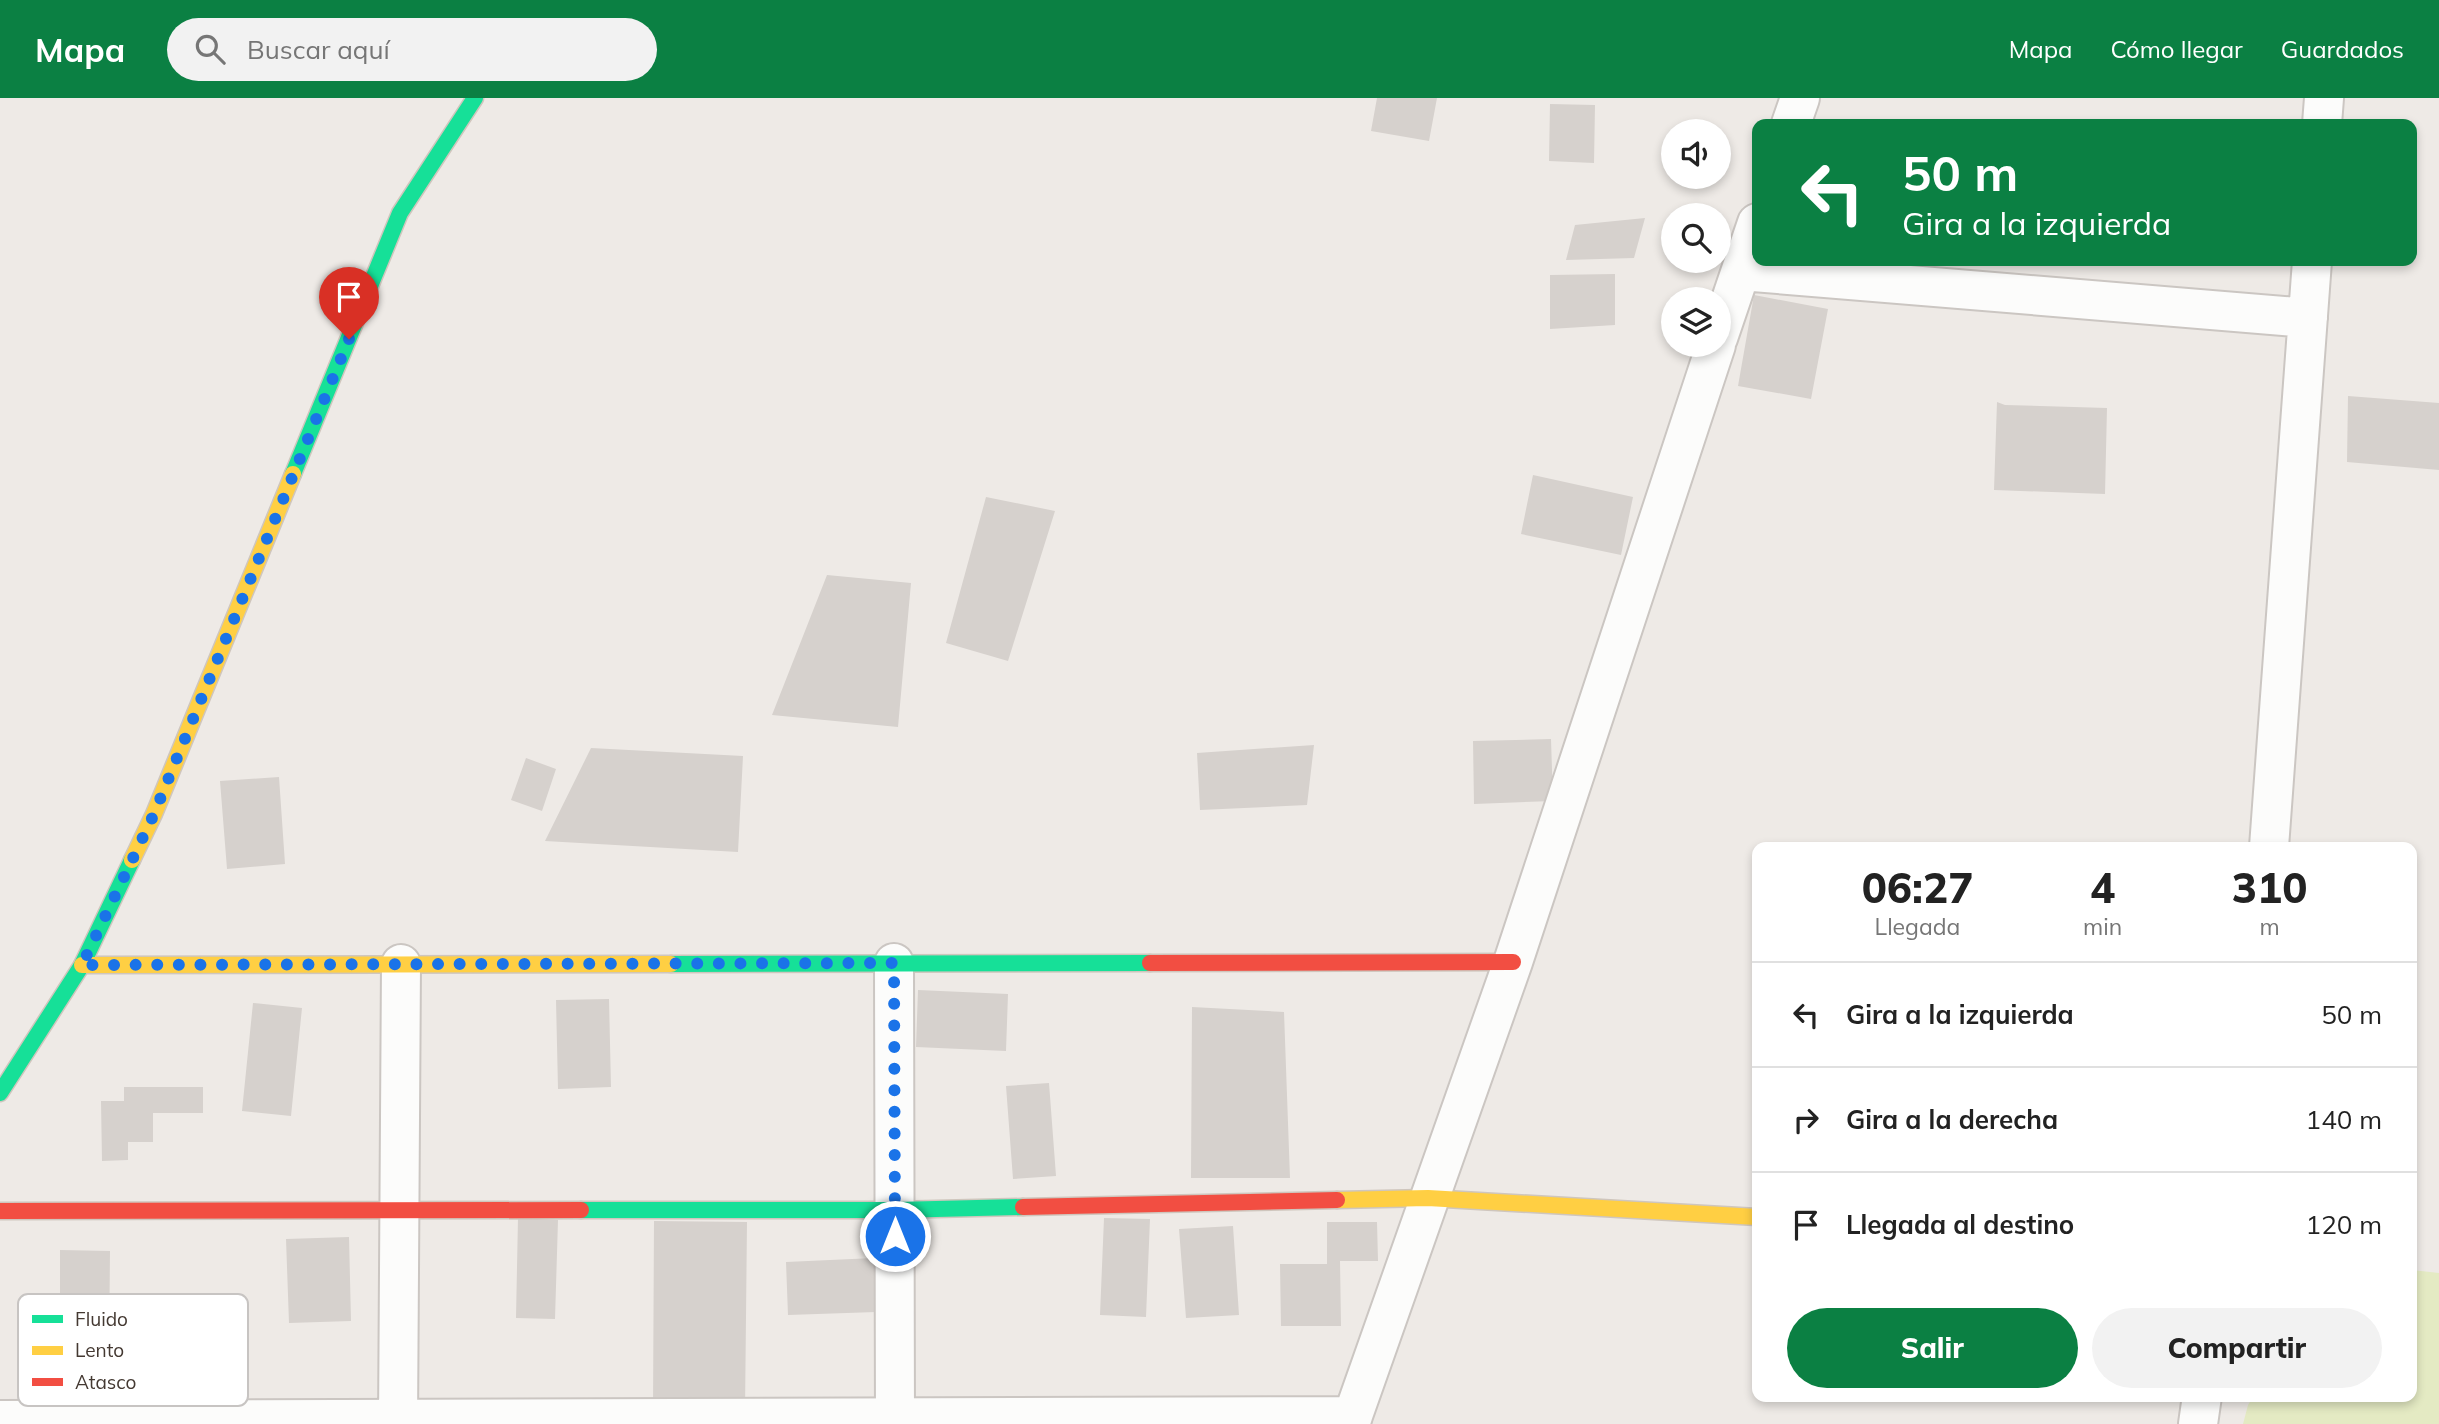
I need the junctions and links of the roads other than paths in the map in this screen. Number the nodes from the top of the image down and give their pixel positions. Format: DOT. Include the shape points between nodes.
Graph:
graph roads {
  1 [pos="475,98"];
  2 [pos="1800,98"];
  3 [pos="2324,98"];
  4 [pos="1793,119"];
  5 [pos="2322,119"];
  6 [pos="1752,238"];
  7 [pos="2312,266"];
  8 [pos="1741,271"];
  9 [pos="1731,300"];
  10 [pos="2308,318"];
  11 [pos="1712,357"];
  12 [pos="2269,842"];
  13 [pos="1513,962"];
  14 [pos="894,963"];
  15 [pos="401,964"];
  16 [pos="82,965"];
  17 [pos="0,1093"];
  18 [pos="1428,1198"];
  19 [pos="895,1210"];
  20 [pos="400,1211"];
  21 [pos="0,1212"];
  22 [pos="1752,1217"];
  23 [pos="2201,1402"];
  24 [pos="0,1420"];
  25 [pos="1351,1420"];
  26 [pos="895,1421"];
  27 [pos="398,1422"];
  28 [pos="2199,1424"];
  1 -- 16 [label="street" via="400,214 154,814"];
  2 -- 4 [label="street"];
  3 -- 5 [label="street"];
  6 -- 8 [label="street"];
  7 -- 10 [label="street"];
  8 -- 9 [label="street"];
  8 -- 10 [label="street"];
  10 -- 12 [label="street"];
  11 -- 13 [label="street"];
  13 -- 14 [label="street"];
  13 -- 18 [label="street"];
  14 -- 15 [label="street"];
  14 -- 19 [label="street"];
  15 -- 16 [label="street"];
  15 -- 20 [label="street"];
  16 -- 17 [label="street"];
  18 -- 19 [label="street"];
  18 -- 22 [label="street"];
  18 -- 25 [label="street"];
  19 -- 20 [label="street"];
  19 -- 26 [label="street"];
  20 -- 21 [label="street"];
  20 -- 27 [label="street"];
  23 -- 28 [label="street"];
  24 -- 27 [label="street"];
  25 -- 26 [label="street"];
  26 -- 27 [label="street"];
}
